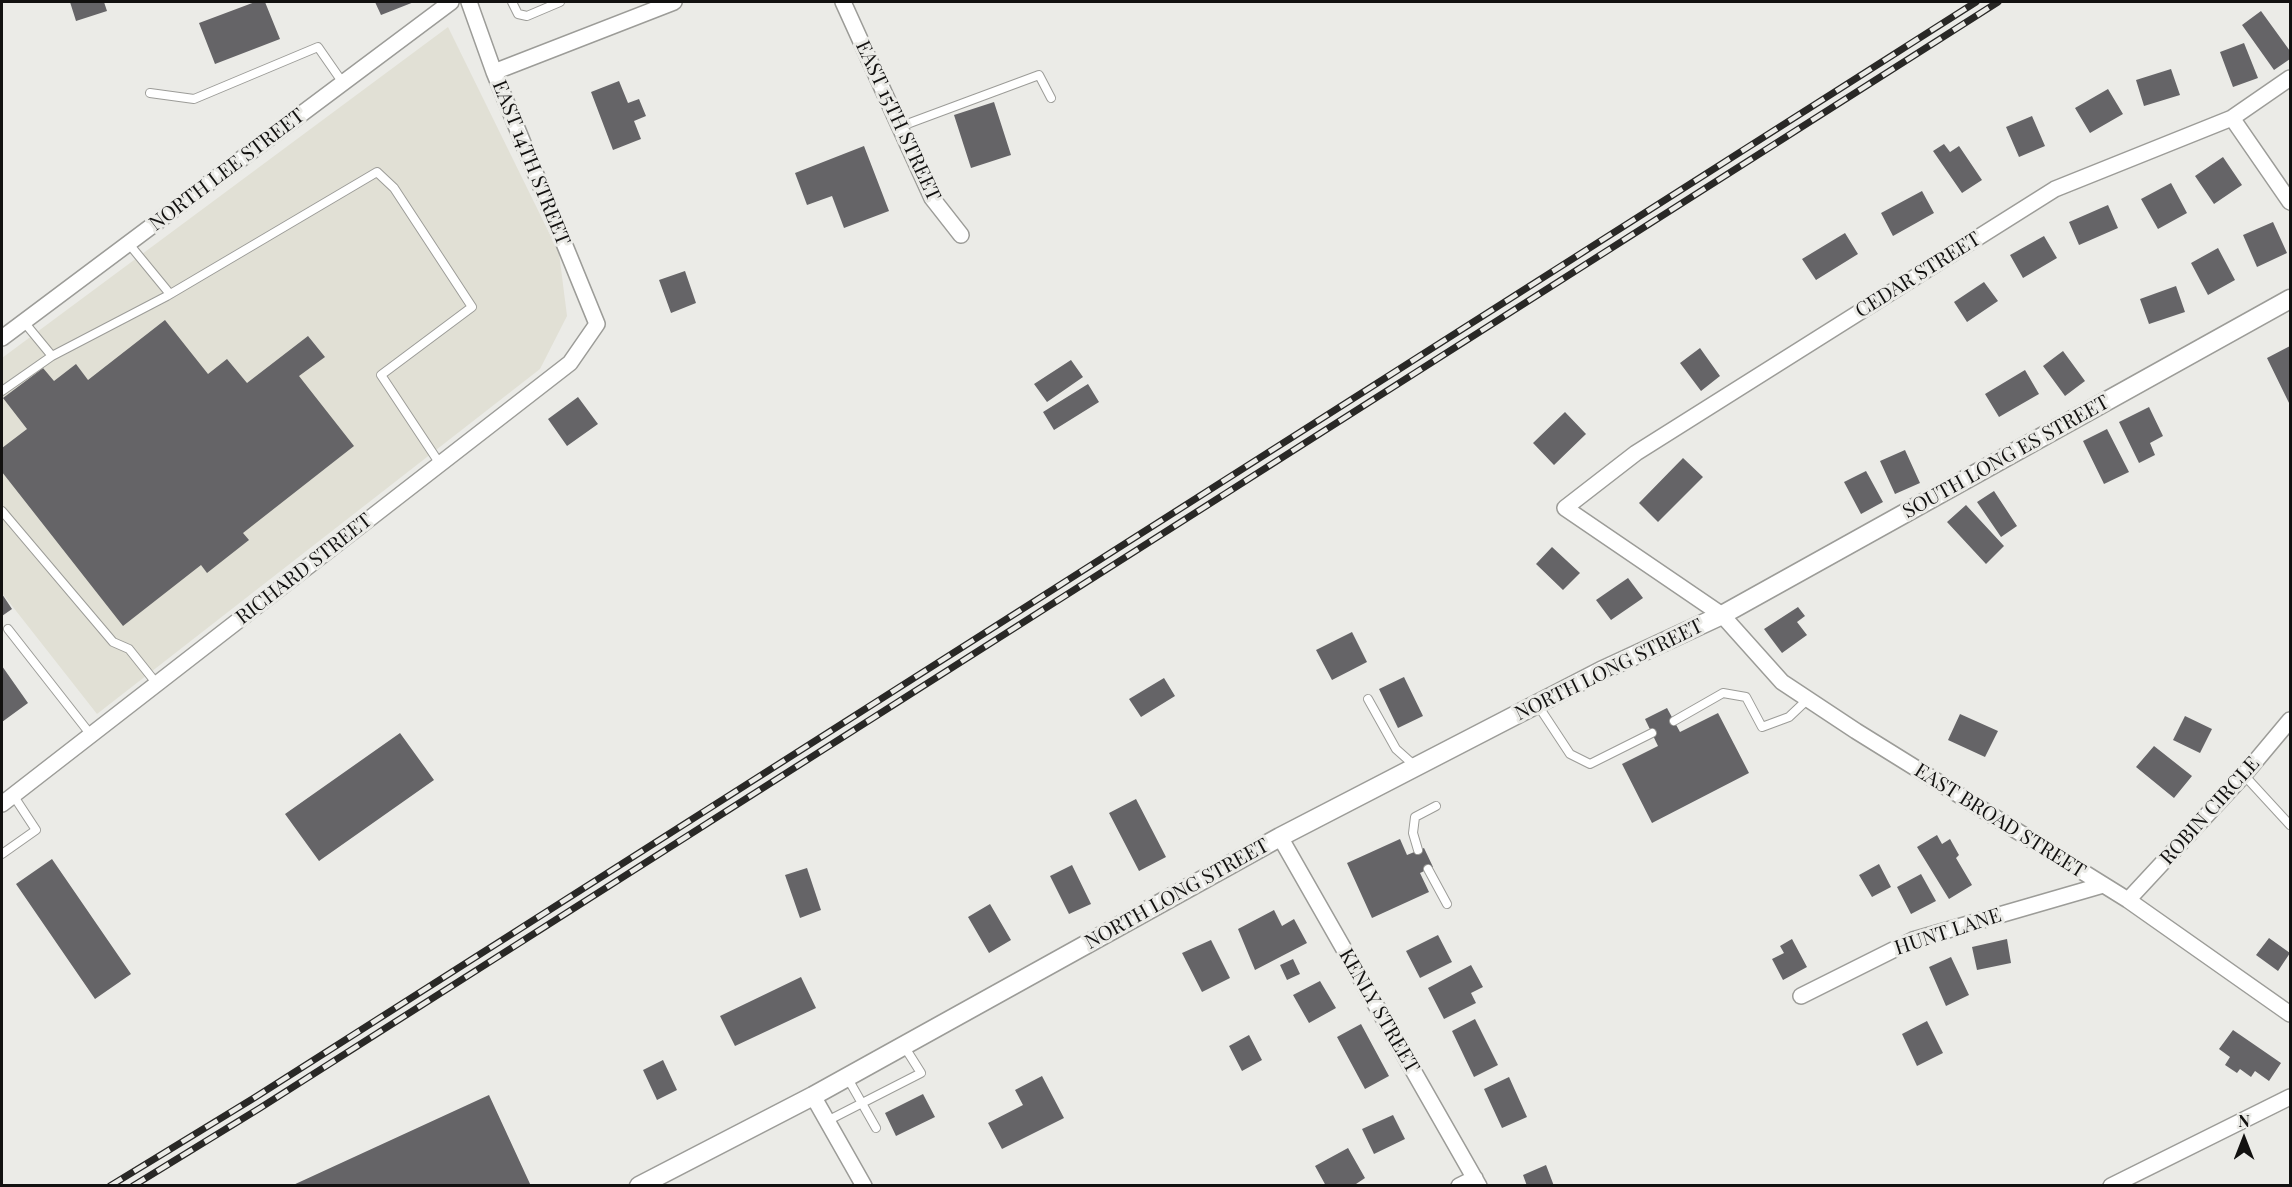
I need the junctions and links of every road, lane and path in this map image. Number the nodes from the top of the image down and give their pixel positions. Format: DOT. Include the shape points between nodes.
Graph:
graph roads {
  1 [pos="451,2"];
  2 [pos="469,2"];
  3 [pos="512,2"];
  4 [pos="560,2"];
  5 [pos="674,2"];
  6 [pos="843,2"];
  7 [pos="494,72"];
  8 [pos="2290,78"];
  9 [pos="343,83"];
  10 [pos="150,93"];
  11 [pos="1051,98"];
  12 [pos="2232,118"];
  13 [pos="899,126"];
  14 [pos="2290,202"];
  15 [pos="961,235"];
  16 [pos="129,244"];
  17 [pos="170,294"];
  18 [pos="2290,299"];
  19 [pos="24,321"];
  20 [pos="597,324"];
  21 [pos="2,338"];
  22 [pos="52,356"];
  23 [pos="2,391"];
  24 [pos="440,464"];
  25 [pos="1565,508"];
  26 [pos="2,511"];
  27 [pos="1722,615"];
  28 [pos="8,629"];
  29 [pos="157,684"];
  30 [pos="1368,699"];
  31 [pos="1808,699"];
  32 [pos="1537,704"];
  33 [pos="2290,720"];
  34 [pos="1674,721"];
  35 [pos="1652,733"];
  36 [pos="91,735"];
  37 [pos="1416,767"];
  38 [pos="2244,775"];
  39 [pos="7,800"];
  40 [pos="1436,806"];
  41 [pos="2290,825"];
  42 [pos="1280,837"];
  43 [pos="1418,850"];
  44 [pos="2,854"];
  45 [pos="1428,869"];
  46 [pos="2103,885"];
  47 [pos="2128,900"];
  48 [pos="1447,904"];
  49 [pos="1801,996"];
  50 [pos="2290,1014"];
  51 [pos="904,1046"];
  52 [pos="847,1077"];
  53 [pos="813,1096"];
  54 [pos="2290,1097"];
  55 [pos="862,1102"];
  56 [pos="827,1121"];
  57 [pos="876,1128"];
  58 [pos="1477,1182"];
  59 [pos="639,1185"];
  60 [pos="864,1185"];
  61 [pos="1459,1185"];
  62 [pos="2111,1185"];
  1 -- 9 [label="street, NORTH LEE STREET"];
  2 -- 7 [label="street, EAST 14TH STREET"];
  3 -- 4 [label="lane" via="518,14 527,16"];
  5 -- 7 [label="street"];
  6 -- 13 [label="street, EAST 15TH STREET"];
  7 -- 20 [label="street, EAST 14TH STREET"];
  8 -- 12 [label="street, CEDAR STREET"];
  9 -- 10 [label="lane" via="318,47 194,99"];
  9 -- 16 [label="street, NORTH LEE STREET"];
  11 -- 13 [label="lane" via="1039,75"];
  12 -- 14 [label="street"];
  12 -- 25 [label="street, CEDAR STREET" via="2055,189 1636,453"];
  13 -- 15 [label="street, EAST 15TH STREET" via="932,198"];
  16 -- 17 [label="lane"];
  16 -- 19 [label="street, NORTH LEE STREET"];
  17 -- 22 [label="lane"];
  17 -- 24 [label="lane" via="377,172 394,188 472,307 381,375"];
  18 -- 27 [label="street, SOUTH LONG ES STREET"];
  19 -- 21 [label="street, NORTH LEE STREET"];
  19 -- 22 [label="lane"];
  20 -- 24 [label="street, RICHARD STREET" via="570,363"];
  22 -- 23 [label="lane"];
  24 -- 29 [label="street, RICHARD STREET"];
  25 -- 27 [label="street, EAST BROAD STREET"];
  26 -- 29 [label="lane" via="113,642 129,649"];
  27 -- 31 [label="street, EAST BROAD STREET" via="1782,681"];
  27 -- 32 [label="street, NORTH LONG STREET"];
  28 -- 36 [label="lane"];
  29 -- 36 [label="street, RICHARD STREET"];
  30 -- 37 [label="lane" via="1396,749"];
  31 -- 34 [label="lane" via="1789,717 1762,727 1746,697 1723,693"];
  31 -- 46 [label="street, EAST BROAD STREET"];
  32 -- 35 [label="lane" via="1570,754 1590,764"];
  32 -- 37 [label="street, NORTH LONG STREET"];
  33 -- 38 [label="street, ROBIN CIRCLE"];
  36 -- 39 [label="street, RICHARD STREET"];
  37 -- 42 [label="street, NORTH LONG STREET"];
  38 -- 41 [label="lane"];
  38 -- 47 [label="street, ROBIN CIRCLE"];
  39 -- 44 [label="lane" via="36,830"];
  40 -- 43 [label="lane" via="1415,817 1413,833"];
  42 -- 51 [label="street, NORTH LONG STREET"];
  42 -- 58 [label="street, KENLY STREET"];
  45 -- 48 [label="lane"];
  46 -- 47 [label="street, EAST BROAD STREET"];
  46 -- 49 [label="street, HUNT LANE" via="1913,940"];
  47 -- 50 [label="street, EAST BROAD STREET"];
  51 -- 52 [label="street, NORTH LONG STREET"];
  51 -- 55 [label="lane" via="921,1073"];
  52 -- 53 [label="street, NORTH LONG STREET"];
  52 -- 55 [label="lane"];
  53 -- 56 [label="street"];
  53 -- 59 [label="street, NORTH LONG STREET"];
  54 -- 62 [label="street"];
  55 -- 56 [label="lane"];
  55 -- 57 [label="lane"];
  56 -- 60 [label="street"];
  58 -- 61 [label="street"];
}
